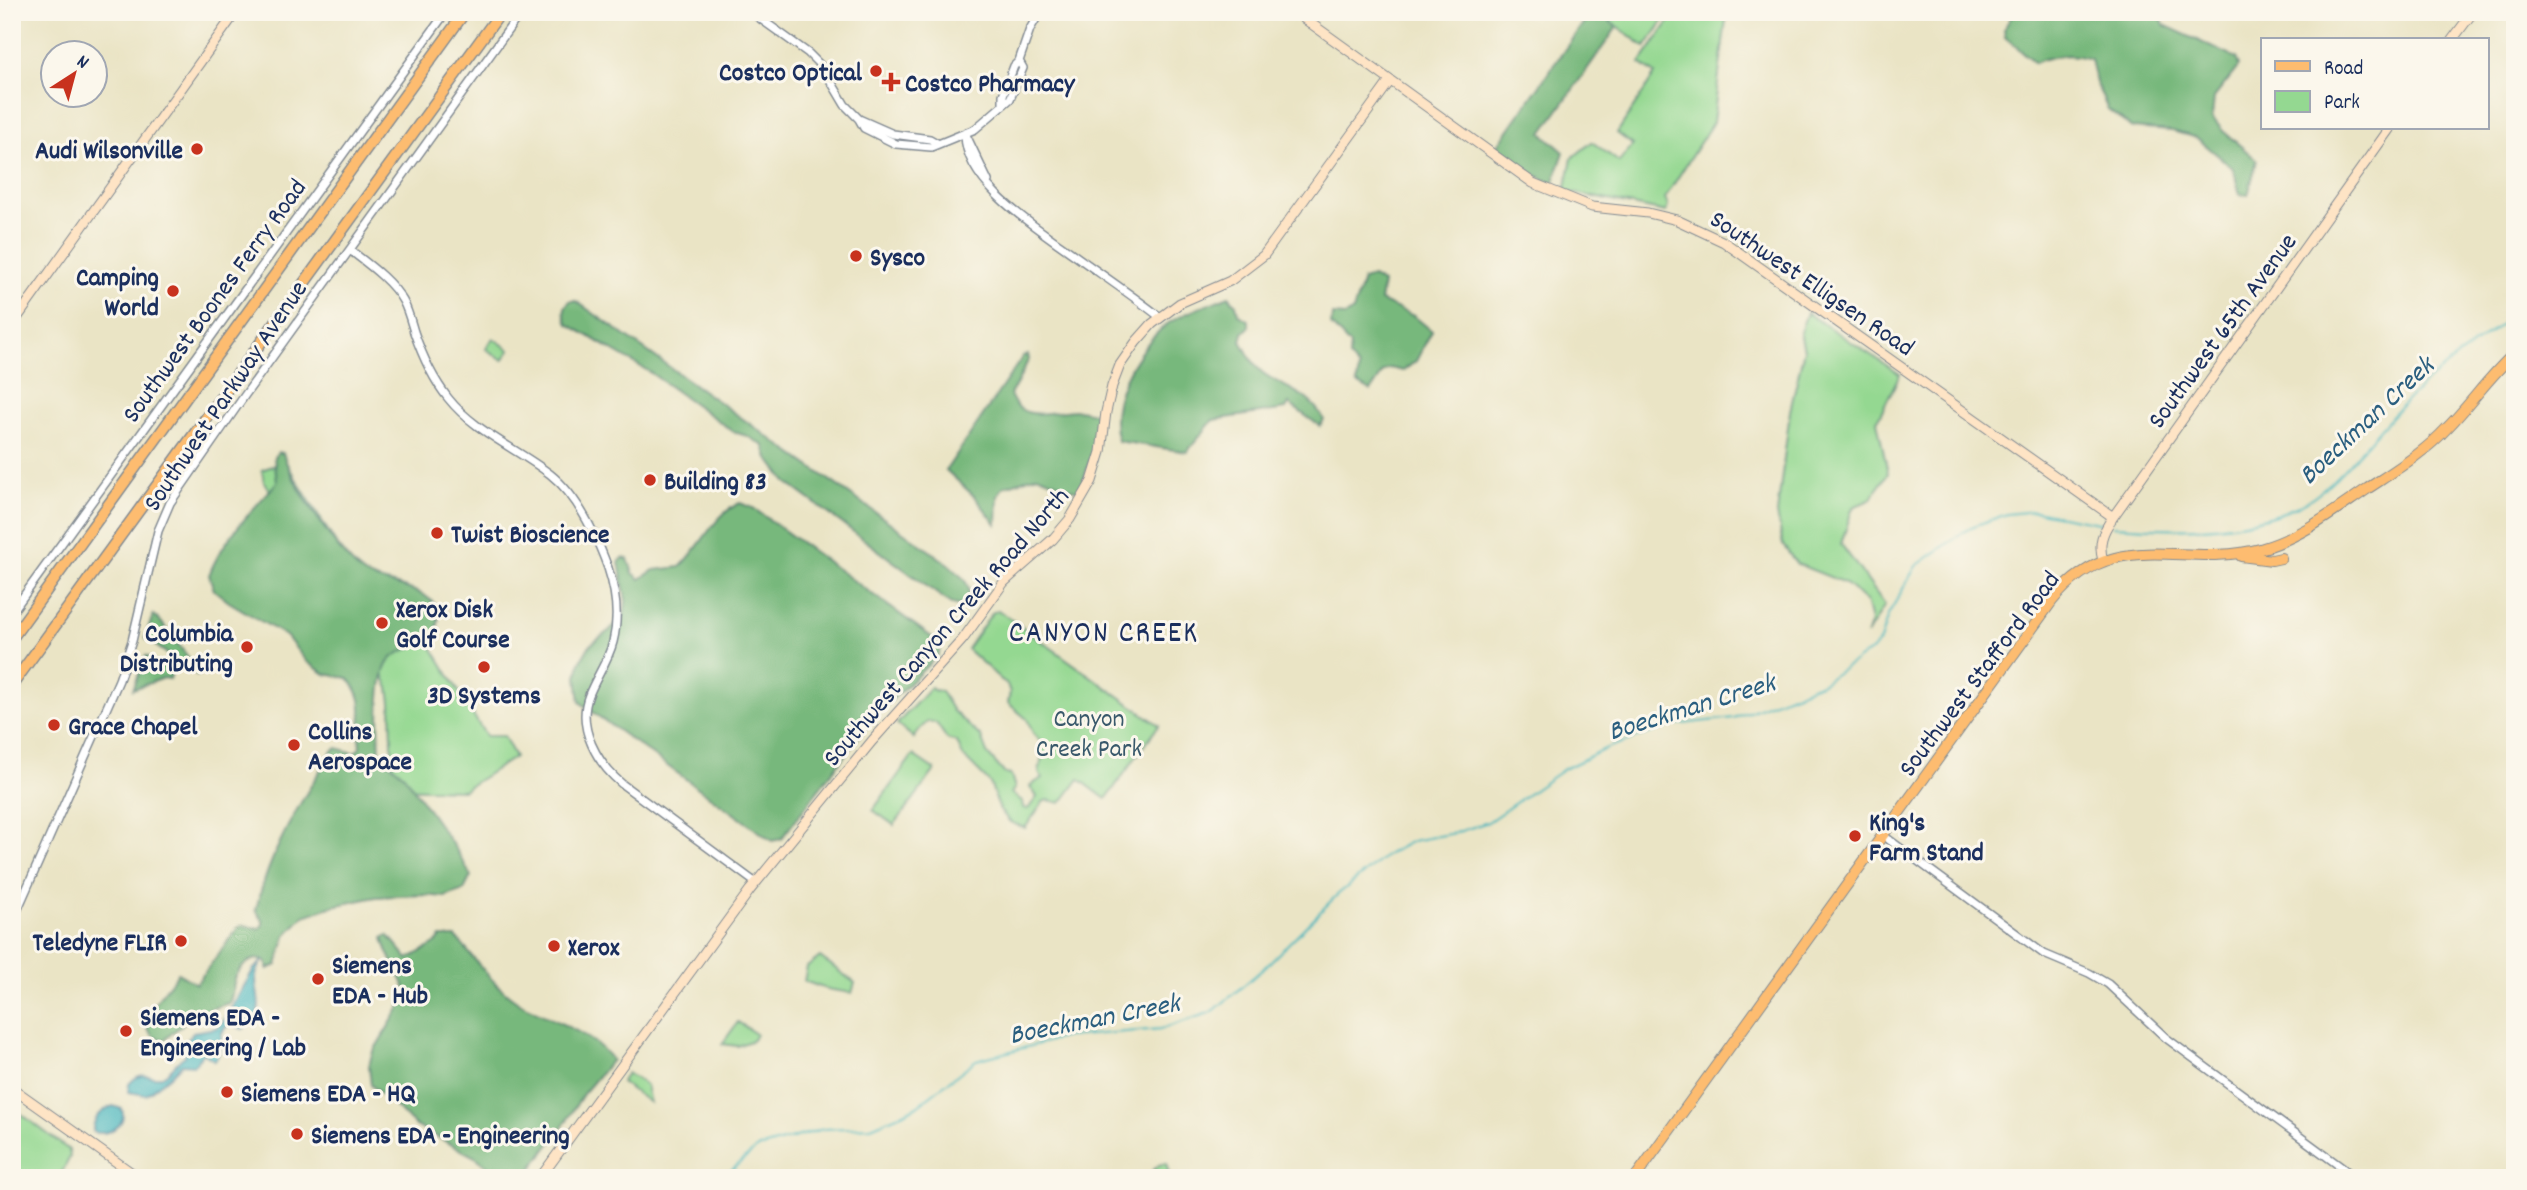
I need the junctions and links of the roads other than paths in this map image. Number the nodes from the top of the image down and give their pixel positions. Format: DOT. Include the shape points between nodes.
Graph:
graph roads {
  1 [pos="236,12"];
  2 [pos="446,12"];
  3 [pos="465,12"];
  4 [pos="501,12"];
  5 [pos="521,12"];
  6 [pos="751,12"];
  7 [pos="1040,12"];
  8 [pos="1295,12"];
  9 [pos="2473,12"];
  10 [pos="2454,38"];
  11 [pos="1390,82"];
  12 [pos="2389,130"];
  13 [pos="965,135"];
  14 [pos="350,250"];
  15 [pos="1160,317"];
  16 [pos="12,325"];
  17 [pos="2515,353"];
  18 [pos="2112,517"];
  19 [pos="2234,554"];
  20 [pos="2281,558"];
  21 [pos="2103,561"];
  22 [pos="12,612"];
  23 [pos="12,638"];
  24 [pos="12,685"];
  25 [pos="1884,836"];
  26 [pos="756,883"];
  27 [pos="12,922"];
  28 [pos="12,1088"];
  29 [pos="139,1178"];
  30 [pos="540,1178"];
  31 [pos="1636,1178"];
  32 [pos="2356,1178"];
  1 -- 16 [label="main road"];
  2 -- 22 [label="street, Southwest Boones Ferry Road"];
  3 -- 23 [label="highway"];
  4 -- 24 [label="highway"];
  5 -- 14 [label="street, Southwest Parkway Avenue"];
  6 -- 13 [label="street" via="823,68 864,128 889,141 923,147"];
  7 -- 13 [label="street" via="1030,29 1019,61 1023,68 1010,99"];
  8 -- 11 [label="main road, Southwest Elligsen Road"];
  9 -- 10 [label="main road"];
  11 -- 15 [label="main road, Southwest Canyon Creek Road North" via="1264,255 1220,287 1180,303"];
  11 -- 18 [label="main road, Southwest Elligsen Road" via="1550,191 1592,207 1677,220 1724,242"];
  12 -- 18 [label="main road, Southwest 65th Avenue"];
  13 -- 15 [label="street" via="965,146 981,177 1007,205"];
  14 -- 26 [label="street" via="403,301 427,364 454,405 558,481 597,541 616,607 611,647 586,706 587,728 600,761 626,787"];
  14 -- 27 [label="street, Southwest Parkway Avenue" via="165,513 119,680"];
  15 -- 26 [label="main road, Southwest Canyon Creek Road North" via="1136,342 1118,371 1097,468 1070,519 1004,582 963,639"];
  17 -- 19 [label="main road, Southwest Stafford Road" via="2445,430 2412,458 2303,531 2270,546"];
  18 -- 21 [label="main road, Southwest 65th Avenue" via="2099,547"];
  19 -- 20 [label="main road"];
  19 -- 21 [label="main road, Southwest Stafford Road" via="2148,553"];
  21 -- 25 [label="main road, Southwest Stafford Road" via="2073,579 2052,601"];
  25 -- 31 [label="main road, Southwest Stafford Road"];
  25 -- 32 [label="street" via="2044,954 2108,984 2157,1031"];
  26 -- 30 [label="main road, Southwest Canyon Creek Road North"];
  28 -- 29 [label="main road"];
}
